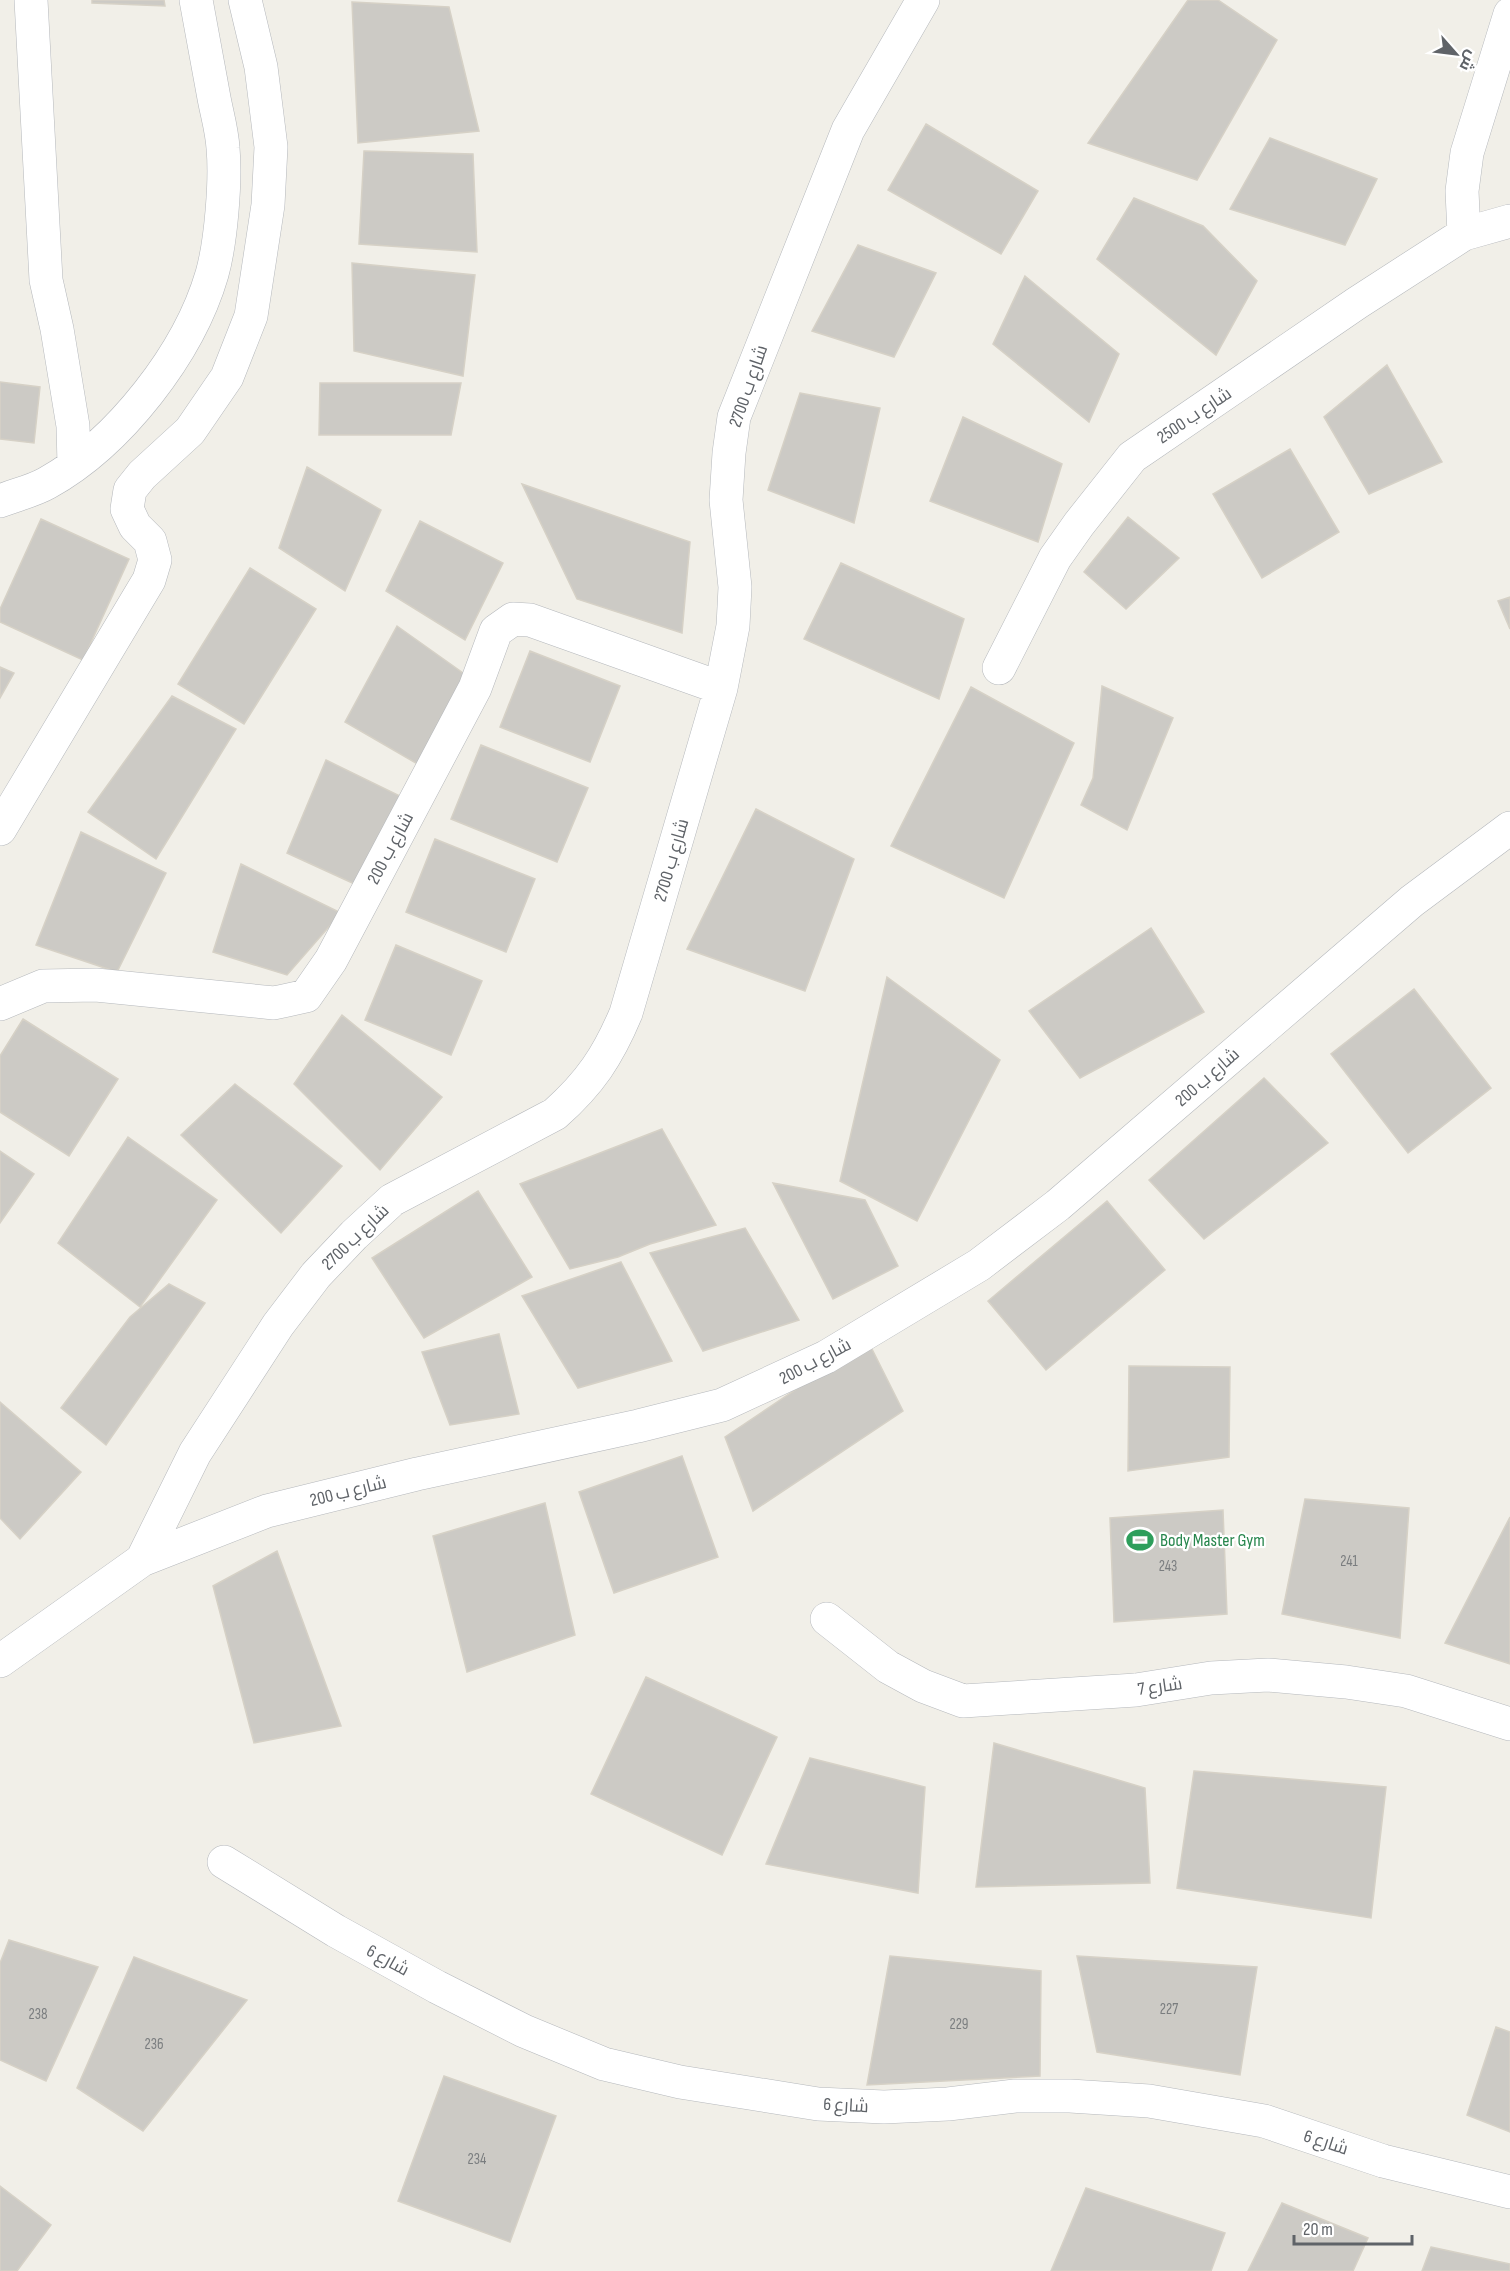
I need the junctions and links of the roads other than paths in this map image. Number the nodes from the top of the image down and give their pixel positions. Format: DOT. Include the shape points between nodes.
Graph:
graph roads {
  1 [pos="31,0"];
  2 [pos="196,0"];
  3 [pos="245,0"];
  4 [pos="923,0"];
  5 [pos="1510,14"];
  6 [pos="1510,221"];
  7 [pos="1464,234"];
  8 [pos="74,465"];
  9 [pos="0,501"];
  10 [pos="999,668"];
  11 [pos="721,688"];
  12 [pos="1510,828"];
  13 [pos="0,829"];
  14 [pos="0,1004"];
  15 [pos="142,1560"];
  16 [pos="827,1619"];
  17 [pos="0,1661"];
  18 [pos="1510,1724"];
  19 [pos="224,1862"];
  20 [pos="1510,2192"];
  1 -- 8 [label="street" via="46,280 73,426"];
  2 -- 8 [label="street" via="223,148 221,217 213,272 185,336 151,389 118,429"];
  3 -- 13 [label="street" via="261,67 271,147 268,205 251,316 227,377 190,431 130,490 127,509 135,526 150,541 155,560 148,580"];
  4 -- 11 [label="street, شارع ب 2700" via="848,130 734,417 726,500 735,587 733,626"];
  5 -- 7 [label="street" via="1467,153 1462,191"];
  6 -- 7 [label="street, شارع ب 2500"];
  7 -- 10 [label="street, شارع ب 2500" via="1132,457 1055,558"];
  8 -- 9 [label="street" via="45,484"];
  11 -- 14 [label="street, شارع ب 200" via="530,620 513,619 496,632 469,698 331,960 306,996 274,1003 96,985 43,986"];
  11 -- 15 [label="street, شارع ب 2700" via="626,1013 597,1071 555,1114 392,1200 316,1275 278,1325 195,1453"];
  12 -- 15 [label="street, شارع ب 200" via="1412,901 1058,1205 979,1265 826,1357 722,1405 267,1510"];
  15 -- 17 [label="street, شارع ب 200"];
  16 -- 18 [label="street, شارع 7" via="888,1667 963,1701 1136,1690 1211,1678 1268,1675 1406,1691"];
  19 -- 20 [label="street, شارع 6" via="437,1987 525,2031 604,2064 680,2082 818,2104 916,2106 1015,2096 1149,2101 1264,2121 1383,2161"];
}
